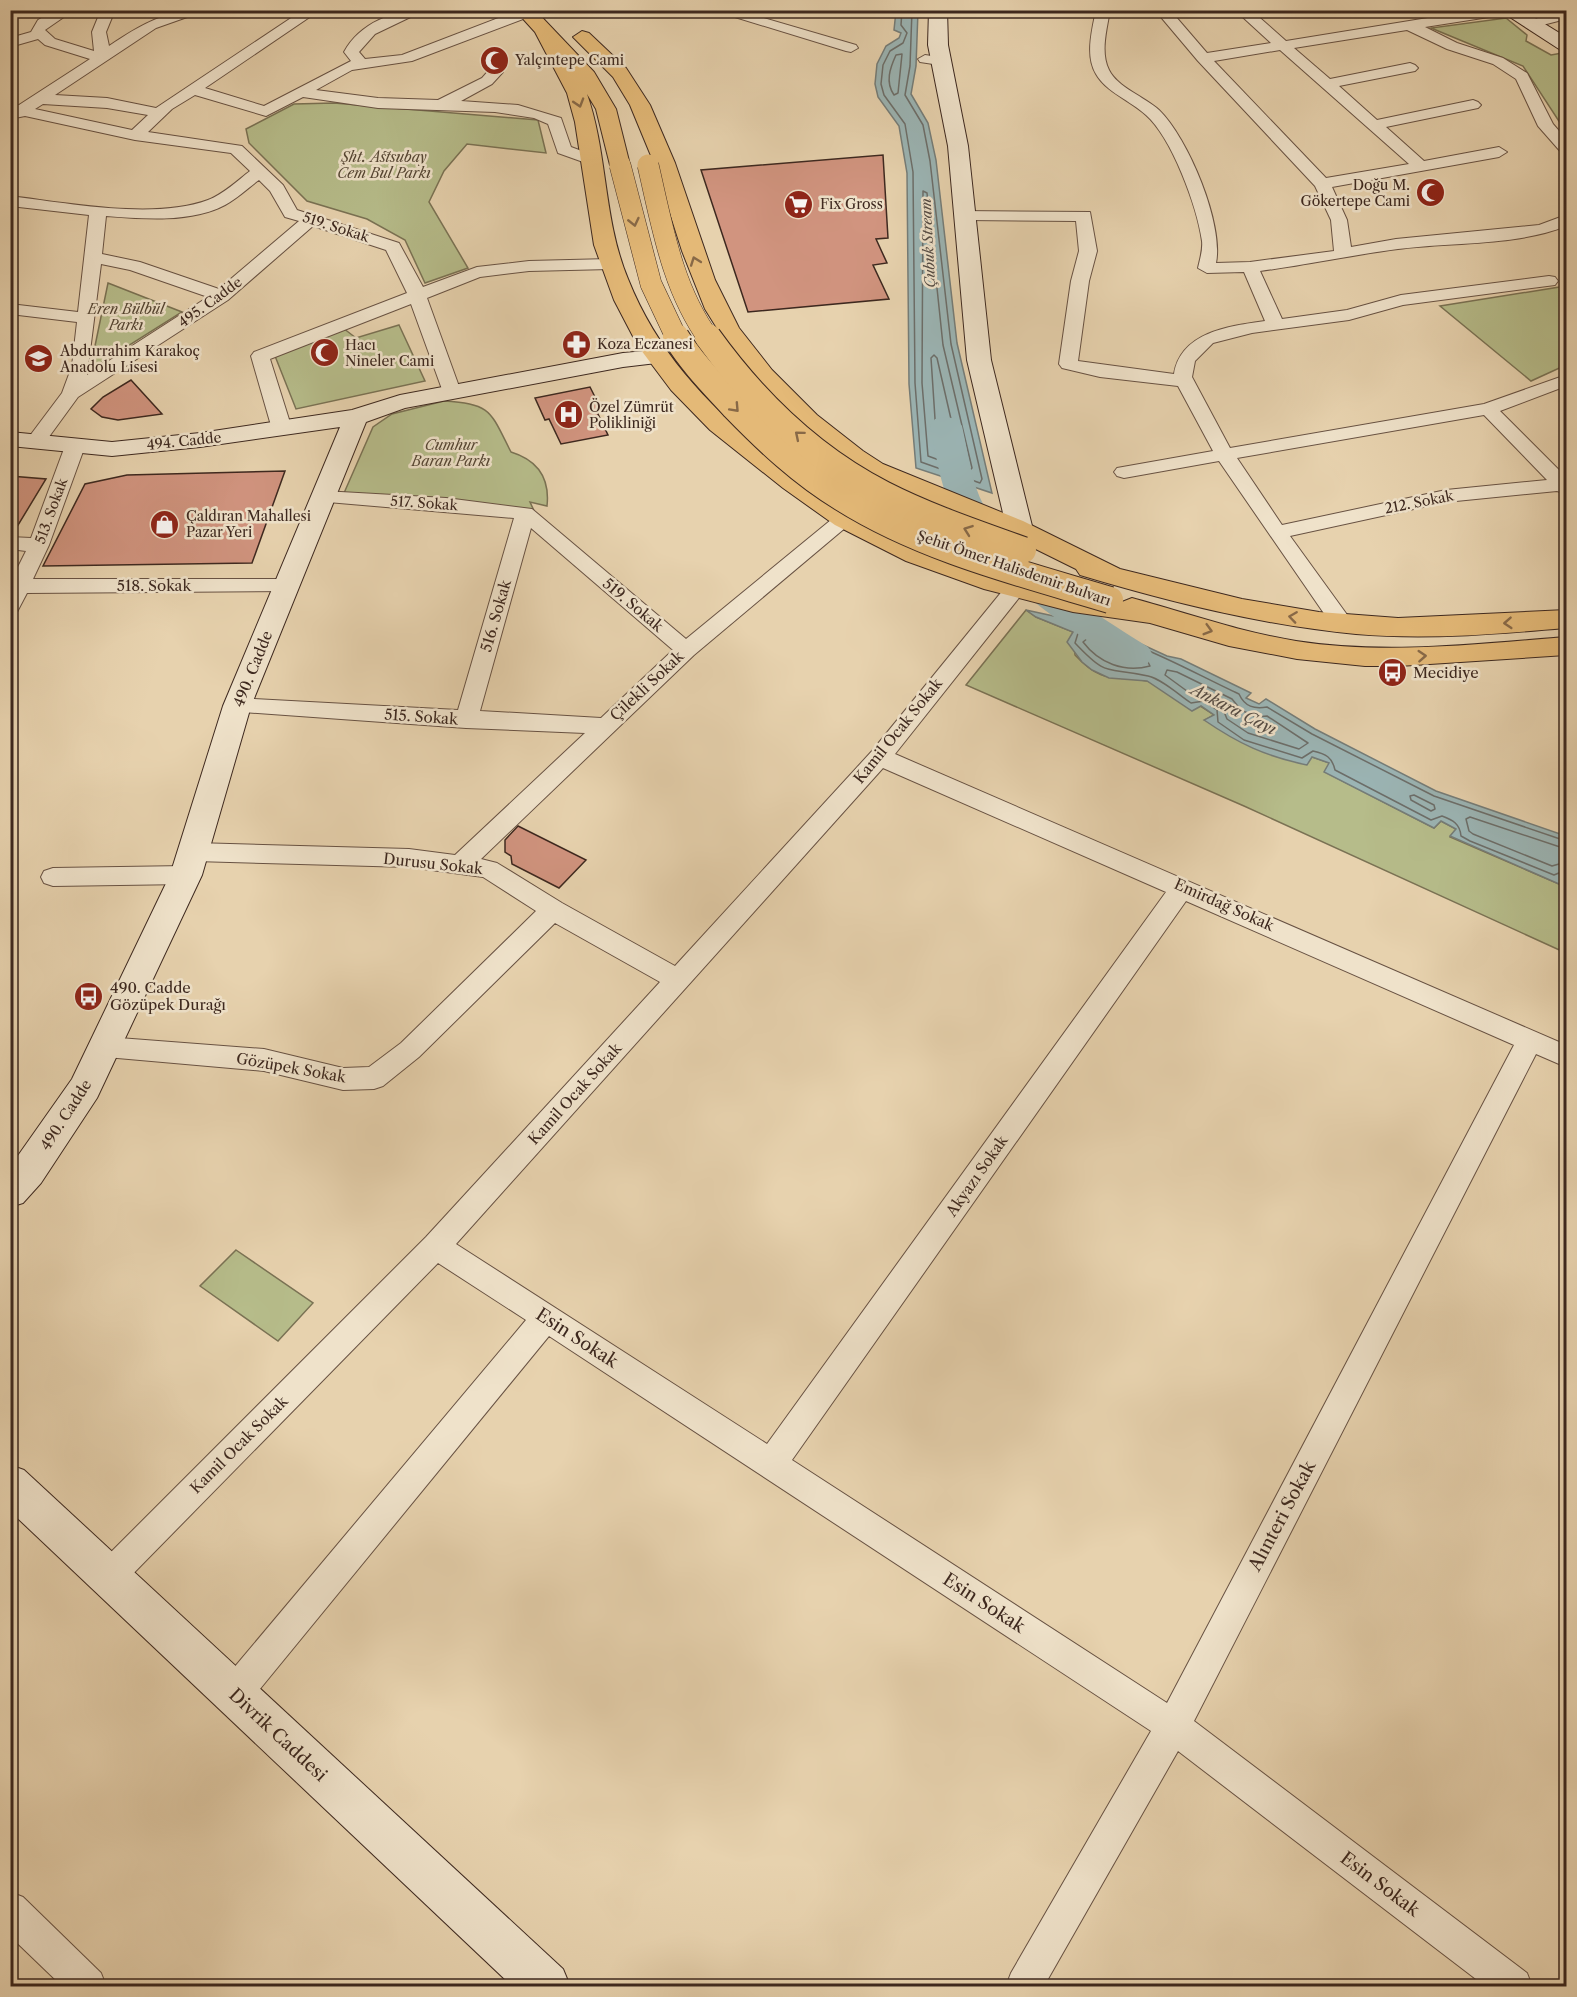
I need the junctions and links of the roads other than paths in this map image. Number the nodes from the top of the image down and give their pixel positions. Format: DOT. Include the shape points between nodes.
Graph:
graph roads {
  1 [pos="67,10"];
  2 [pos="108,10"];
  3 [pos="200,10"];
  4 [pos="313,10"];
  5 [pos="418,10"];
  6 [pos="719,10"];
  7 [pos="938,10"];
  8 [pos="1103,10"];
  9 [pos="1162,10"];
  10 [pos="1242,10"];
  11 [pos="1508,10"];
  12 [pos="525,12"];
  13 [pos="1566,15"];
  14 [pos="1531,24"];
  15 [pos="1408,25"];
  16 [pos="544,32"];
  17 [pos="41,34"];
  18 [pos="10,43"];
  19 [pos="1282,44"];
  20 [pos="1566,45"];
  21 [pos="851,48"];
  22 [pos="103,58"];
  23 [pos="1203,58"];
  24 [pos="360,62"];
  25 [pos="1410,68"];
  26 [pos="495,72"];
  27 [pos="1328,84"];
  28 [pos="192,89"];
  29 [pos="300,92"];
  30 [pos="42,99"];
  31 [pos="1473,105"];
  32 [pos="439,106"];
  33 [pos="14,113"];
  34 [pos="160,113"];
  35 [pos="1374,125"];
  36 [pos="135,135"];
  37 [pos="1566,148"];
  38 [pos="1498,152"];
  39 [pos="592,160"];
  40 [pos="1421,166"];
  41 [pos="261,170"];
  42 [pos="1322,184"];
  43 [pos="10,201"];
  44 [pos="98,210"];
  45 [pos="966,215"];
  46 [pos="311,219"];
  47 [pos="1566,220"];
  48 [pos="1343,254"];
  49 [pos="92,257"];
  50 [pos="610,264"];
  51 [pos="1250,267"];
  52 [pos="1549,281"];
  53 [pos="706,288"];
  54 [pos="418,295"];
  55 [pos="222,296"];
  56 [pos="627,301"];
  57 [pos="10,309"];
  58 [pos="86,318"];
  59 [pos="1276,326"];
  60 [pos="732,338"];
  61 [pos="658,357"];
  62 [pos="768,380"];
  63 [pos="1566,380"];
  64 [pos="1185,381"];
  65 [pos="452,392"];
  66 [pos="71,393"];
  67 [pos="692,399"];
  68 [pos="1488,410"];
  69 [pos="356,417"];
  70 [pos="282,429"];
  71 [pos="10,439"];
  72 [pos="36,441"];
  73 [pos="75,446"];
  74 [pos="1224,454"];
  75 [pos="1124,472"];
  76 [pos="1565,486"];
  77 [pos="323,497"];
  78 [pos="525,513"];
  79 [pos="844,519"];
  80 [pos="1277,532"];
  81 [pos="1014,534"];
  82 [pos="10,543"];
  83 [pos="39,545"];
  84 [pos="19,586"];
  85 [pos="288,586"];
  86 [pos="1023,590"];
  87 [pos="1111,595"];
  88 [pos="10,607"];
  89 [pos="1566,619"];
  90 [pos="1342,623"];
  91 [pos="1566,646"];
  92 [pos="686,650"];
  93 [pos="237,705"];
  94 [pos="466,720"];
  95 [pos="605,726"];
  96 [pos="880,756"];
  97 [pos="190,864"];
  98 [pos="460,865"];
  99 [pos="53,877"];
  100 [pos="1182,887"];
  101 [pos="553,910"];
  102 [pos="678,980"];
  103 [pos="1530,1040"];
  104 [pos="106,1047"];
  105 [pos="1566,1056"];
  106 [pos="10,1192"];
  107 [pos="436,1246"];
  108 [pos="546,1318"];
  109 [pos="771,1464"];
  110 [pos="10,1484"];
  111 [pos="109,1576"];
  112 [pos="234,1694"];
  113 [pos="1173,1726"];
  114 [pos="10,1910"];
  115 [pos="88,1986"];
  116 [pos="546,1986"];
  117 [pos="1024,1986"];
  118 [pos="1514,1986"];
  1 -- 17 [label="street" via="43,23 37,31"];
  2 -- 22 [label="street" via="99,32"];
  3 -- 22 [label="street" via="151,25"];
  4 -- 28 [label="street"];
  5 -- 24 [label="street" via="356,40 351,52"];
  6 -- 21 [label="street"];
  7 -- 45 [label="street" via="932,60 958,146"];
  8 -- 51 [label="street" via="1099,38 1104,77 1157,117 1179,151 1211,242 1207,268"];
  9 -- 23 [label="street"];
  10 -- 19 [label="street"];
  11 -- 14 [label="street"];
  11 -- 15 [label="street"];
  12 -- 16 [label="highway, Şehit Ömer Halisdemir Bulvarı"];
  12 -- 24 [label="street" via="405,59"];
  13 -- 14 [label="street"];
  14 -- 20 [label="street"];
  15 -- 19 [label="street"];
  15 -- 37 [label="street" via="1452,46 1498,61 1522,76 1546,126"];
  16 -- 39 [label="highway, Şehit Ömer Halisdemir Bulvarı, one-way" via="579,100"];
  16 -- 87 [label="highway, Şehit Ömer Halisdemir Bulvarı, one-way, bridge" via="584,72 606,108 647,278 668,325 704,374 753,426 856,507 911,533 986,561"];
  17 -- 18 [label="street"];
  17 -- 22 [label="street" via="50,42"];
  19 -- 23 [label="street"];
  19 -- 27 [label="street"];
  22 -- 30 [label="street"];
  23 -- 42 [label="street"];
  24 -- 29 [label="street"];
  25 -- 27 [label="street"];
  26 -- 32 [label="street" via="487,81"];
  27 -- 35 [label="street"];
  28 -- 29 [label="street" via="266,111"];
  28 -- 34 [label="street"];
  29 -- 32 [label="street" via="376,103"];
  30 -- 33 [label="street"];
  30 -- 34 [label="street"];
  31 -- 35 [label="street"];
  32 -- 39 [label="street" via="543,114 555,121 564,150"];
  33 -- 36 [label="street, 519. Sokak"];
  34 -- 36 [label="street"];
  35 -- 40 [label="street"];
  36 -- 41 [label="street, 519. Sokak" via="236,149"];
  38 -- 40 [label="street"];
  39 -- 50 [label="highway, Şehit Ömer Halisdemir Bulvarı" via="597,219"];
  40 -- 42 [label="street"];
  41 -- 44 [label="street" via="226,198 203,207 170,212"];
  41 -- 46 [label="street, 519. Sokak" via="291,213"];
  42 -- 48 [label="street" via="1339,220"];
  43 -- 44 [label="street"];
  44 -- 49 [label="street"];
  45 -- 64 [label="street" via="1084,216 1088,251 1068,364"];
  45 -- 81 [label="street" via="979,360"];
  46 -- 54 [label="street, 519. Sokak" via="393,247"];
  46 -- 55 [label="street, 495. Cadde"];
  47 -- 48 [label="street" via="1542,230 1396,244"];
  48 -- 51 [label="street"];
  49 -- 55 [label="street" via="134,266"];
  49 -- 58 [label="street"];
  50 -- 54 [label="street" via="477,272"];
  50 -- 56 [label="highway, Şehit Ömer Halisdemir Bulvarı"];
  51 -- 59 [label="street"];
  52 -- 59 [label="street" via="1401,300 1348,315"];
  53 -- 56 [label="highway" via="694,307 671,314 641,311"];
  53 -- 60 [label="highway, Şehit Ömer Halisdemir Bulvarı"];
  53 -- 81 [label="highway, Şehit Ömer Halisdemir Bulvarı, bridge" via="666,161 646,118 623,76 574,30 621,93 648,165 666,246 688,304 734,371 767,408 837,465 882,493 944,521"];
  54 -- 65 [label="street, 519. Sokak"];
  54 -- 70 [label="street" via="260,357"];
  55 -- 66 [label="street, 495. Cadde"];
  56 -- 61 [label="highway, Şehit Ömer Halisdemir Bulvarı"];
  57 -- 58 [label="street"];
  58 -- 66 [label="street" via="81,366"];
  59 -- 64 [label="street" via="1208,339 1186,359"];
  60 -- 61 [label="highway" via="702,326 675,329 657,340"];
  60 -- 61 [label="highway" via="734,353 729,360 709,369 684,370"];
  60 -- 62 [label="highway, Şehit Ömer Halisdemir Bulvarı"];
  61 -- 65 [label="street"];
  61 -- 67 [label="highway, Şehit Ömer Halisdemir Bulvarı"];
  62 -- 67 [label="highway" via="750,371 718,373 691,388"];
  62 -- 81 [label="highway, Şehit Ömer Halisdemir Bulvarı" via="834,441 872,468"];
  63 -- 68 [label="street"];
  64 -- 74 [label="street"];
  65 -- 69 [label="street" via="400,402"];
  66 -- 72 [label="street"];
  67 -- 79 [label="highway, Şehit Ömer Halisdemir Bulvarı" via="741,444"];
  68 -- 74 [label="street"];
  68 -- 76 [label="street"];
  69 -- 70 [label="street, 494. Cadde"];
  69 -- 77 [label="street, 490. Cadde"];
  70 -- 73 [label="street, 494. Cadde" via="112,449"];
  71 -- 72 [label="street, 494. Cadde"];
  72 -- 73 [label="street, 494. Cadde"];
  73 -- 83 [label="street, 513. Sokak"];
  74 -- 75 [label="street"];
  74 -- 80 [label="street"];
  76 -- 80 [label="street, 212. Sokak" via="1446,496"];
  77 -- 78 [label="street, 517. Sokak"];
  77 -- 85 [label="street, 490. Cadde"];
  78 -- 92 [label="street, 519. Sokak"];
  78 -- 94 [label="street, 516. Sokak"];
  79 -- 86 [label="highway, Şehit Ömer Halisdemir Bulvarı" via="952,569"];
  79 -- 92 [label="street, Çilekli Sokak"];
  80 -- 90 [label="street"];
  81 -- 87 [label="highway, Şehit Ömer Halisdemir Bulvarı"];
  82 -- 83 [label="street"];
  83 -- 84 [label="street, 513. Sokak"];
  84 -- 85 [label="street, 518. Sokak"];
  84 -- 88 [label="street, 513. Sokak"];
  85 -- 93 [label="street, 490. Cadde"];
  86 -- 87 [label="highway, Şehit Ömer Halisdemir Bulvarı"];
  86 -- 96 [label="street, Kamil Ocak Sokak"];
  90 -- 87 [label="highway, Şehit Ömer Halisdemir Bulvarı, one-way"];
  87 -- 91 [label="highway, Şehit Ömer Halisdemir Bulvarı, one-way" via="1152,614 1236,638 1323,653 1397,658"];
  89 -- 90 [label="highway, Şehit Ömer Halisdemir Bulvarı, one-way" via="1437,627"];
  92 -- 95 [label="street, Çilekli Sokak"];
  93 -- 94 [label="street, 515. Sokak"];
  93 -- 97 [label="street, 490. Cadde"];
  94 -- 95 [label="street, 515. Sokak"];
  95 -- 98 [label="street, Çilekli Sokak"];
  96 -- 100 [label="street, Emirdağ Sokak"];
  96 -- 102 [label="street, Kamil Ocak Sokak"];
  97 -- 98 [label="street, Durusu Sokak" via="409,858"];
  97 -- 99 [label="street, Durusu Sokak"];
  97 -- 104 [label="street, 490. Cadde"];
  98 -- 101 [label="street, Durusu Sokak" via="489,869"];
  100 -- 103 [label="street, Emirdağ Sokak"];
  100 -- 109 [label="street, Akyazı Sokak"];
  101 -- 102 [label="street, Durusu Sokak"];
  101 -- 104 [label="street, Gözüpek Sokak" via="410,1050 374,1078 343,1079 264,1060"];
  102 -- 107 [label="street, Kamil Ocak Sokak"];
  103 -- 105 [label="street, Emirdağ Sokak"];
  103 -- 113 [label="street, Alınteri Sokak"];
  104 -- 106 [label="street, 490. Cadde" via="85,1089"];
  107 -- 108 [label="street, Esin Sokak"];
  107 -- 111 [label="street, Kamil Ocak Sokak"];
  108 -- 109 [label="street, Esin Sokak"];
  108 -- 112 [label="street"];
  109 -- 113 [label="street, Esin Sokak"];
  110 -- 111 [label="street, Divrik Caddesi"];
  111 -- 112 [label="street, Divrik Caddesi"];
  112 -- 116 [label="street, Divrik Caddesi"];
  113 -- 117 [label="street, Alınteri Sokak"];
  113 -- 118 [label="street, Esin Sokak"];
  114 -- 115 [label="street"];
}
